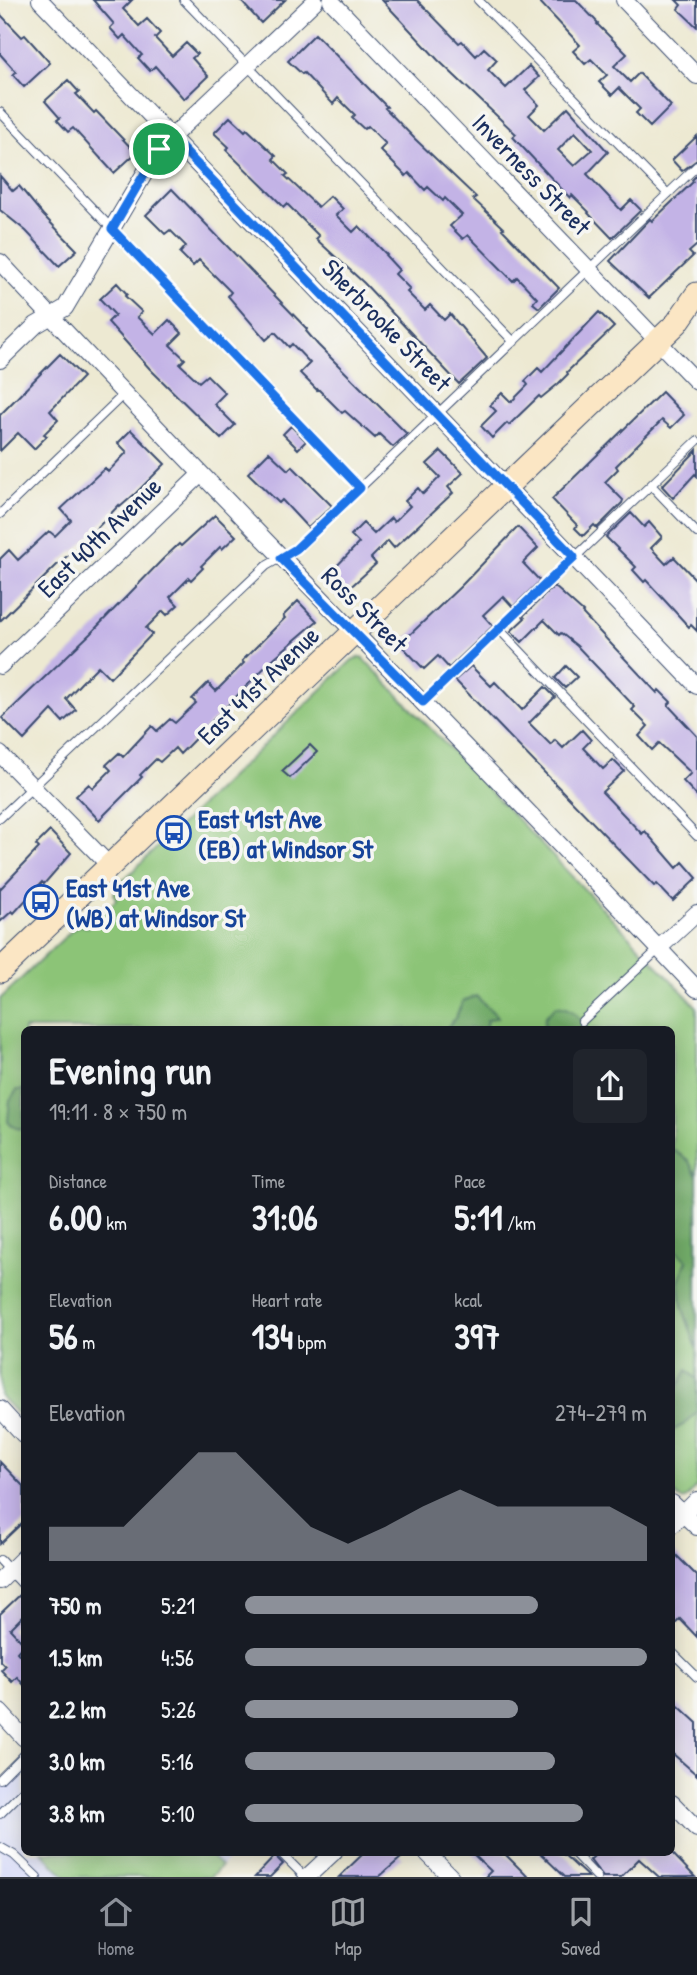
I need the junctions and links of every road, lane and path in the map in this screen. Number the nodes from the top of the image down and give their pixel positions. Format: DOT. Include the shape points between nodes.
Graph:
graph roads {
  1 [pos="40,0"];
  2 [pos="184,0"];
  3 [pos="315,0"];
  4 [pos="331,0"];
  5 [pos="478,0"];
  6 [pos="624,0"];
  7 [pos="247,65"];
  8 [pos="697,76"];
  9 [pos="0,112"];
  10 [pos="171,137"];
  11 [pos="697,166"];
  12 [pos="668,194"];
  13 [pos="112,229"];
  14 [pos="0,262"];
  15 [pos="589,269"];
  16 [pos="697,294"];
  17 [pos="697,310"];
  18 [pos="51,317"];
  19 [pos="677,323"];
  20 [pos="657,341"];
  21 [pos="514,342"];
  22 [pos="0,360"];
  23 [pos="697,382"];
  24 [pos="124,394"];
  25 [pos="438,414"];
  26 [pos="697,441"];
  27 [pos="201,474"];
  28 [pos="651,485"];
  29 [pos="506,486"];
  30 [pos="360,488"];
  31 [pos="0,514"];
  32 [pos="697,533"];
  33 [pos="574,557"];
  34 [pos="281,558"];
  35 [pos="499,629"];
  36 [pos="354,632"];
  37 [pos="0,666"];
  38 [pos="697,686"];
  39 [pos="423,702"];
  40 [pos="0,754"];
  41 [pos="33,787"];
  42 [pos="0,818"];
  43 [pos="697,836"];
  44 [pos="110,866"];
  45 [pos="697,913"];
  46 [pos="659,948"];
  47 [pos="0,971"];
  48 [pos="697,989"];
  49 [pos="582,1021"];
  50 [pos="0,1409"];
  51 [pos="21,1432"];
  52 [pos="697,1500"];
  53 [pos="676,1514"];
  54 [pos="697,1527"];
  55 [pos="21,1559"];
  56 [pos="3,1571"];
  57 [pos="21,1584"];
  58 [pos="675,1655"];
  59 [pos="697,1677"];
  60 [pos="0,1712"];
  61 [pos="21,1735"];
  62 [pos="21,1758"];
  63 [pos="0,1779"];
  64 [pos="21,1793"];
  65 [pos="675,1806"];
  66 [pos="0,1814"];
  67 [pos="697,1829"];
  68 [pos="0,1847"];
  69 [pos="284,1856"];
  70 [pos="330,1856"];
  71 [pos="430,1856"];
  72 [pos="577,1856"];
  73 [pos="37,1877"];
  74 [pos="306,1877"];
  75 [pos="451,1877"];
  76 [pos="597,1877"];
  1 -- 10 [label="street, Sherbrooke Street"];
  2 -- 7 [label="lane"];
  3 -- 4 [label="street" via="323,4"];
  3 -- 7 [label="street"];
  4 -- 15 [label="street, Inverness Street"];
  5 -- 12 [label="lane"];
  6 -- 8 [label="street"];
  7 -- 10 [label="street"];
  7 -- 21 [label="lane"];
  9 -- 13 [label="lane"];
  10 -- 13 [label="street" via="159,149"];
  10 -- 25 [label="street, Sherbrooke Street"];
  11 -- 12 [label="lane"];
  12 -- 15 [label="lane"];
  13 -- 18 [label="street" via="65,308"];
  13 -- 30 [label="lane"];
  14 -- 18 [label="street, Ross Street"];
  15 -- 20 [label="street, Inverness Street"];
  15 -- 21 [label="lane"];
  16 -- 19 [label="main road, East 41st Avenue"];
  17 -- 19 [label="main road, East 41st Avenue"];
  18 -- 22 [label="street" via="36,325"];
  18 -- 24 [label="street, Ross Street"];
  19 -- 20 [label="main road, East 41st Avenue"];
  20 -- 23 [label="street, Inverness Street"];
  20 -- 29 [label="main road, East 41st Avenue"];
  21 -- 25 [label="lane"];
  24 -- 27 [label="street, Ross Street"];
  24 -- 31 [label="lane"];
  25 -- 29 [label="street, Sherbrooke Street"];
  25 -- 30 [label="lane"];
  26 -- 28 [label="lane"];
  27 -- 34 [label="street, Ross Street"];
  27 -- 37 [label="street, East 40th Avenue"];
  28 -- 32 [label="lane"];
  28 -- 33 [label="lane"];
  29 -- 33 [label="street, Sherbrooke Street"];
  29 -- 36 [label="main road, East 41st Avenue"];
  30 -- 34 [label="lane"];
  33 -- 35 [label="lane"];
  33 -- 38 [label="street, Sherbrooke Street"];
  34 -- 36 [label="street, Ross Street"];
  34 -- 41 [label="lane" via="266,566"];
  35 -- 39 [label="lane"];
  35 -- 43 [label="lane"];
  36 -- 39 [label="street, Ross Street"];
  36 -- 44 [label="main road, East 41st Avenue"];
  39 -- 46 [label="street, Ross Street"];
  40 -- 41 [label="street"];
  41 -- 42 [label="lane"];
  41 -- 44 [label="street"];
  44 -- 47 [label="main road, East 41st Avenue"];
  45 -- 46 [label="street"];
  46 -- 48 [label="street, Ross Street"];
  46 -- 49 [label="lane"];
  50 -- 51 [label="street"];
  52 -- 53 [label="street"];
  53 -- 54 [label="street"];
  55 -- 56 [label="street"];
  56 -- 57 [label="lane"];
  58 -- 59 [label="lane"];
  60 -- 61 [label="street"];
  62 -- 63 [label="lane"];
  64 -- 66 [label="lane"];
  65 -- 67 [label="street"];
  68 -- 73 [label="lane"];
  69 -- 74 [label="lane"];
  70 -- 74 [label="street"];
  71 -- 75 [label="street"];
  72 -- 76 [label="lane"];
}
